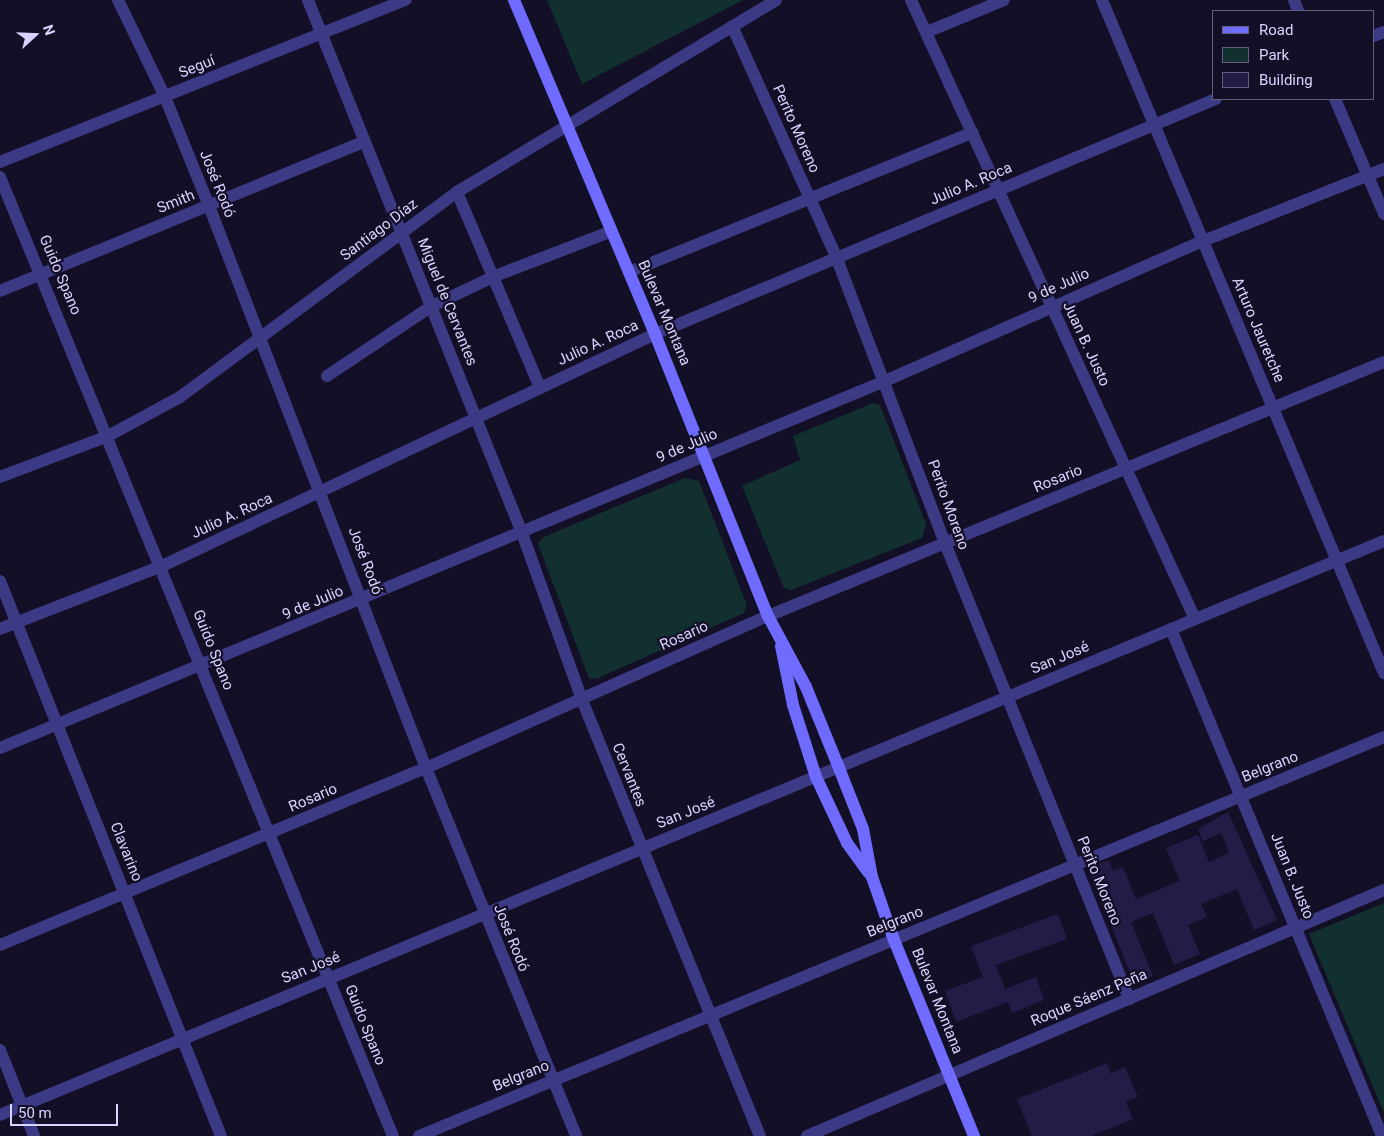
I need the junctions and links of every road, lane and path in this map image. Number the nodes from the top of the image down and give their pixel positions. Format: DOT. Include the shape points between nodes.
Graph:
graph roads {
  1 [pos="118,0"];
  2 [pos="308,0"];
  3 [pos="406,0"];
  4 [pos="514,0"];
  5 [pos="776,0"];
  6 [pos="911,0"];
  7 [pos="1004,0"];
  8 [pos="1102,0"];
  9 [pos="732,26"];
  10 [pos="927,32"];
  11 [pos="322,34"];
  12 [pos="165,97"];
  13 [pos="1213,100"];
  14 [pos="1335,100"];
  15 [pos="568,122"];
  16 [pos="1154,123"];
  17 [pos="973,132"];
  18 [pos="364,142"];
  19 [pos="0,162"];
  20 [pos="1384,169"];
  21 [pos="1368,176"];
  22 [pos="0,177"];
  23 [pos="999,189"];
  24 [pos="457,192"];
  25 [pos="809,199"];
  26 [pos="209,206"];
  27 [pos="1384,214"];
  28 [pos="612,231"];
  29 [pos="401,233"];
  30 [pos="1203,241"];
  31 [pos="837,259"];
  32 [pos="629,272"];
  33 [pos="43,274"];
  34 [pos="495,276"];
  35 [pos="0,291"];
  36 [pos="432,306"];
  37 [pos="1051,307"];
  38 [pos="655,334"];
  39 [pos="261,338"];
  40 [pos="1384,362"];
  41 [pos="327,376"];
  42 [pos="886,382"];
  43 [pos="540,388"];
  44 [pos="1273,408"];
  45 [pos="476,416"];
  46 [pos="108,436"];
  47 [pos="705,456"];
  48 [pos="1125,469"];
  49 [pos="0,477"];
  50 [pos="321,493"];
  51 [pos="522,533"];
  52 [pos="1384,541"];
  53 [pos="944,543"];
  54 [pos="1337,561"];
  55 [pos="162,566"];
  56 [pos="0,580"];
  57 [pos="363,600"];
  58 [pos="768,616"];
  59 [pos="1195,619"];
  60 [pos="18,623"];
  61 [pos="0,629"];
  62 [pos="1171,629"];
  63 [pos="779,639"];
  64 [pos="202,667"];
  65 [pos="1384,672"];
  66 [pos="1007,697"];
  67 [pos="582,700"];
  68 [pos="59,727"];
  69 [pos="1384,738"];
  70 [pos="0,748"];
  71 [pos="426,768"];
  72 [pos="838,768"];
  73 [pos="816,778"];
  74 [pos="1242,796"];
  75 [pos="269,835"];
  76 [pos="641,849"];
  77 [pos="1075,865"];
  78 [pos="872,877"];
  79 [pos="1384,890"];
  80 [pos="125,894"];
  81 [pos="484,914"];
  82 [pos="1296,927"];
  83 [pos="894,940"];
  84 [pos="0,945"];
  85 [pos="329,978"];
  86 [pos="1129,999"];
  87 [pos="710,1016"];
  88 [pos="182,1038"];
  89 [pos="0,1050"];
  90 [pos="949,1075"];
  91 [pos="553,1081"];
  92 [pos="22,1106"];
  93 [pos="0,1115"];
  94 [pos="34,1136"];
  95 [pos="221,1136"];
  96 [pos="393,1136"];
  97 [pos="419,1136"];
  98 [pos="576,1136"];
  99 [pos="760,1136"];
  100 [pos="807,1136"];
  101 [pos="974,1136"];
  102 [pos="1382,1136"];
  1 -- 12 [label="street, José Rodó"];
  2 -- 11 [label="street, Miguel de Cervantes"];
  3 -- 11 [label="street, Seguí"];
  4 -- 15 [label="main road, Bulevar Montana"];
  5 -- 9 [label="street, Santiago Díaz"];
  6 -- 10 [label="street, Juan B. Justo"];
  7 -- 10 [label="street"];
  8 -- 16 [label="street, Arturo Jauretche"];
  9 -- 15 [label="street, Santiago Díaz"];
  9 -- 25 [label="street, Perito Moreno"];
  10 -- 17 [label="street, Juan B. Justo"];
  11 -- 12 [label="street, Seguí"];
  11 -- 18 [label="street, Miguel de Cervantes"];
  12 -- 19 [label="street, Seguí"];
  12 -- 26 [label="street, José Rodó"];
  13 -- 16 [label="street, Julio A. Roca"];
  14 -- 21 [label="street"];
  15 -- 24 [label="street, Santiago Díaz"];
  15 -- 28 [label="main road, Bulevar Montana"];
  16 -- 23 [label="street, Julio A. Roca"];
  16 -- 30 [label="street, Arturo Jauretche"];
  17 -- 23 [label="street, Juan B. Justo"];
  17 -- 25 [label="street"];
  18 -- 26 [label="street, Smith"];
  18 -- 29 [label="street, Miguel de Cervantes"];
  20 -- 21 [label="street, 9 de Julio"];
  21 -- 27 [label="street"];
  21 -- 30 [label="street, 9 de Julio"];
  22 -- 33 [label="street, Guido Spano"];
  23 -- 31 [label="street, Julio A. Roca"];
  23 -- 37 [label="street, Juan B. Justo"];
  24 -- 29 [label="street, Santiago Díaz"];
  24 -- 34 [label="street"];
  25 -- 31 [label="street, Perito Moreno"];
  25 -- 32 [label="street"];
  26 -- 33 [label="street, Smith"];
  26 -- 39 [label="street, José Rodó"];
  28 -- 32 [label="main road, Bulevar Montana"];
  28 -- 34 [label="street"];
  29 -- 36 [label="street, Miguel de Cervantes"];
  29 -- 39 [label="street, Santiago Díaz"];
  30 -- 37 [label="street, 9 de Julio"];
  30 -- 44 [label="street, Arturo Jauretche"];
  31 -- 38 [label="street, Julio A. Roca"];
  31 -- 42 [label="street, Perito Moreno"];
  32 -- 38 [label="main road, Bulevar Montana"];
  33 -- 35 [label="street, Smith"];
  33 -- 46 [label="street, Guido Spano"];
  34 -- 36 [label="street"];
  34 -- 43 [label="street"];
  36 -- 41 [label="street"];
  36 -- 45 [label="street, Miguel de Cervantes"];
  37 -- 42 [label="street, 9 de Julio"];
  37 -- 48 [label="street, Juan B. Justo"];
  38 -- 43 [label="street, Julio A. Roca"];
  38 -- 47 [label="main road, Bulevar Montana"];
  39 -- 46 [label="street, Santiago Díaz" via="180,397"];
  39 -- 50 [label="street, José Rodó"];
  40 -- 44 [label="street, Rosario"];
  42 -- 47 [label="street, 9 de Julio"];
  42 -- 53 [label="street, Perito Moreno"];
  43 -- 45 [label="street, Julio A. Roca"];
  44 -- 48 [label="street, Rosario"];
  44 -- 54 [label="street, Arturo Jauretche"];
  45 -- 50 [label="street, Julio A. Roca"];
  45 -- 51 [label="street, Miguel de Cervantes"];
  46 -- 49 [label="street, Santiago Díaz"];
  46 -- 55 [label="street, Guido Spano"];
  47 -- 51 [label="street, 9 de Julio"];
  47 -- 58 [label="main road, Bulevar Montana"];
  48 -- 53 [label="street, Rosario"];
  48 -- 59 [label="street, Juan B. Justo"];
  50 -- 55 [label="street, Julio A. Roca"];
  50 -- 57 [label="street, José Rodó"];
  51 -- 57 [label="street, 9 de Julio"];
  51 -- 67 [label="street, Cervantes"];
  52 -- 54 [label="street, San José"];
  53 -- 58 [label="street, Rosario"];
  53 -- 66 [label="street, Perito Moreno"];
  54 -- 59 [label="street, San José"];
  54 -- 65 [label="street, Arturo Jauretche"];
  55 -- 60 [label="street, Julio A. Roca"];
  55 -- 64 [label="street, Guido Spano"];
  56 -- 60 [label="street, Clavarino"];
  57 -- 64 [label="street, 9 de Julio"];
  57 -- 71 [label="street, José Rodó"];
  58 -- 63 [label="main road, Bulevar Montana"];
  58 -- 67 [label="street, Rosario"];
  59 -- 62 [label="street, San José"];
  60 -- 61 [label="street, Julio A. Roca"];
  60 -- 68 [label="street, Clavarino"];
  62 -- 66 [label="street, San José"];
  62 -- 74 [label="street, Juan B. Justo"];
  63 -- 72 [label="main road, Bulevar Montana" via="806,687"];
  63 -- 73 [label="main road, Bulevar Montana" via="793,705"];
  64 -- 68 [label="street, 9 de Julio"];
  64 -- 75 [label="street, Guido Spano"];
  66 -- 72 [label="street, San José"];
  66 -- 77 [label="street, Perito Moreno"];
  67 -- 71 [label="street, Rosario"];
  67 -- 76 [label="street, Cervantes"];
  68 -- 70 [label="street, 9 de Julio"];
  68 -- 80 [label="street, Clavarino"];
  69 -- 74 [label="street, Belgrano"];
  71 -- 75 [label="street, Rosario"];
  71 -- 81 [label="street, José Rodó"];
  72 -- 73 [label="street, San José"];
  72 -- 78 [label="main road, Bulevar Montana" via="863,830"];
  73 -- 76 [label="street, San José"];
  73 -- 78 [label="main road, Bulevar Montana" via="847,843"];
  74 -- 77 [label="street, Belgrano"];
  74 -- 82 [label="street, Juan B. Justo"];
  75 -- 80 [label="street, Rosario"];
  75 -- 85 [label="street, Guido Spano"];
  76 -- 81 [label="street, San José"];
  76 -- 87 [label="street, Cervantes"];
  77 -- 83 [label="street, Belgrano"];
  77 -- 86 [label="street, Perito Moreno"];
  78 -- 83 [label="main road, Bulevar Montana"];
  79 -- 82 [label="street, Roque Sáenz Peña"];
  80 -- 84 [label="street, Rosario"];
  80 -- 88 [label="street, Clavarino"];
  81 -- 85 [label="street, San José"];
  81 -- 91 [label="street, José Rodó"];
  82 -- 86 [label="street, Roque Sáenz Peña"];
  82 -- 102 [label="street, Juan B. Justo"];
  83 -- 87 [label="street, Belgrano"];
  83 -- 90 [label="main road, Bulevar Montana"];
  85 -- 88 [label="street, San José"];
  85 -- 96 [label="street, Guido Spano"];
  86 -- 90 [label="street, Roque Sáenz Peña"];
  87 -- 91 [label="street, Belgrano"];
  87 -- 99 [label="street, Cervantes"];
  88 -- 92 [label="street, San José"];
  88 -- 95 [label="street, Clavarino"];
  89 -- 92 [label="street"];
  90 -- 100 [label="street, Roque Sáenz Peña"];
  90 -- 101 [label="main road, Bulevar Montana"];
  91 -- 97 [label="street, Belgrano"];
  91 -- 98 [label="street, José Rodó"];
  92 -- 93 [label="street, San José"];
  92 -- 94 [label="street"];
}
